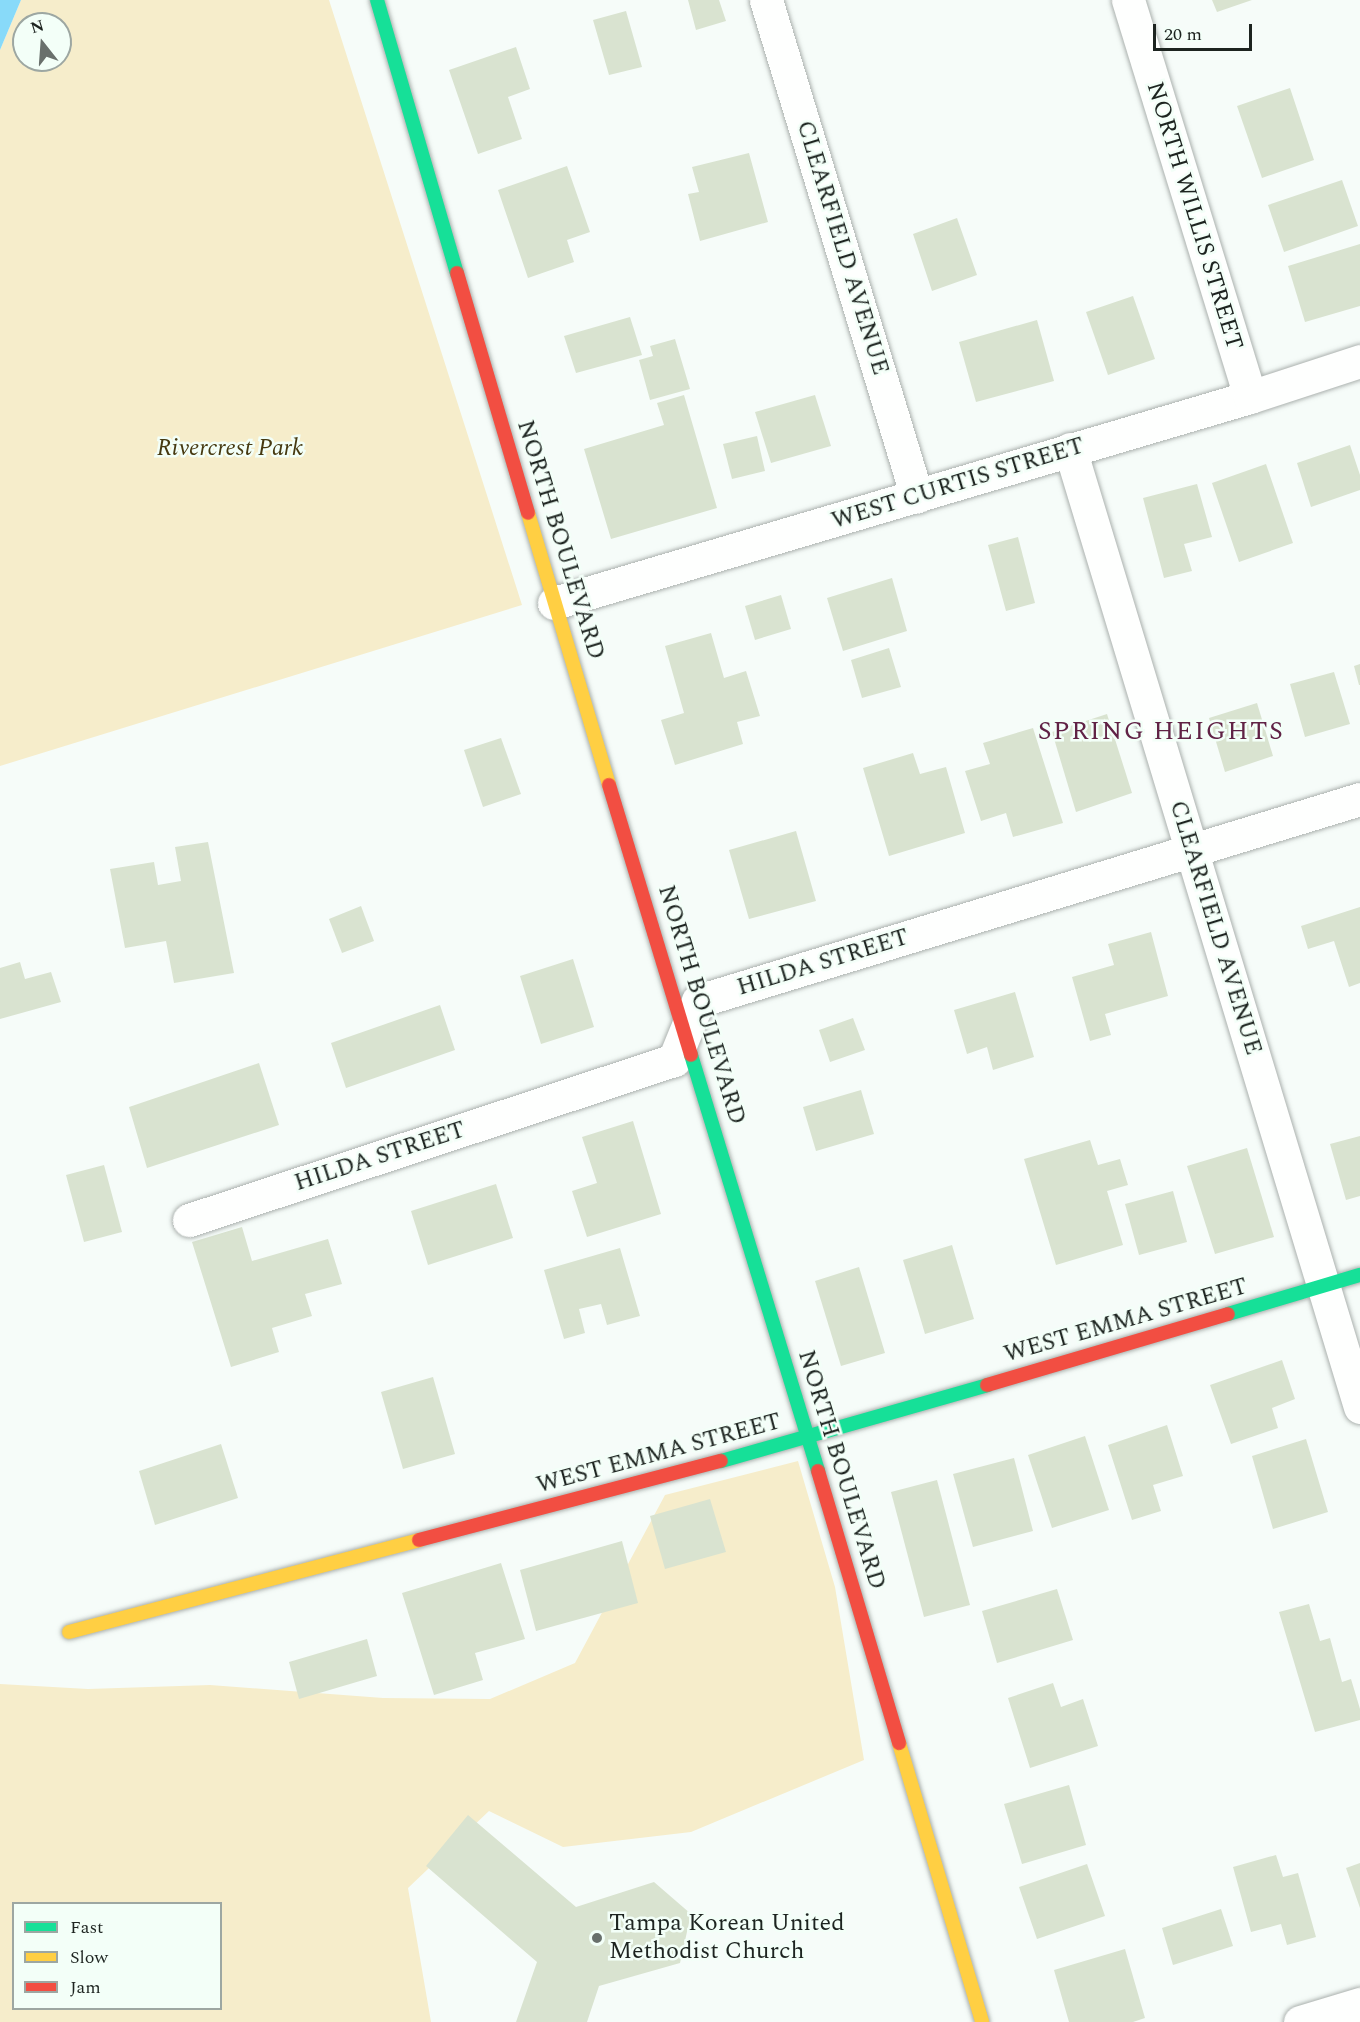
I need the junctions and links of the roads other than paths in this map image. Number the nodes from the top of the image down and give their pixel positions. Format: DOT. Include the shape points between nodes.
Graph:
graph roads {
  1 [pos="377,0"];
  2 [pos="766,0"];
  3 [pos="1128,0"];
  4 [pos="1360,361"];
  5 [pos="1250,397"];
  6 [pos="1070,449"];
  7 [pos="917,497"];
  8 [pos="554,603"];
  9 [pos="1360,800"];
  10 [pos="1192,851"];
  11 [pos="687,1034"];
  12 [pos="189,1220"];
  13 [pos="1360,1275"];
  14 [pos="1323,1286"];
  15 [pos="1360,1407"];
  16 [pos="808,1438"];
  17 [pos="69,1632"];
  18 [pos="1360,2004"];
  19 [pos="982,2022"];
  20 [pos="1300,2022"];
  1 -- 8 [label="street, NORTH BOULEVARD"];
  2 -- 7 [label="street, CLEARFIELD AVENUE"];
  3 -- 5 [label="street, NORTH WILLIS STREET"];
  4 -- 5 [label="street, WEST CURTIS STREET"];
  5 -- 6 [label="street, WEST CURTIS STREET"];
  6 -- 7 [label="street, WEST CURTIS STREET"];
  6 -- 10 [label="street, CLEARFIELD AVENUE"];
  7 -- 8 [label="street, WEST CURTIS STREET"];
  8 -- 11 [label="street, NORTH BOULEVARD"];
  9 -- 10 [label="street, HILDA STREET"];
  10 -- 11 [label="street, HILDA STREET" via="698,1001"];
  10 -- 14 [label="street, CLEARFIELD AVENUE"];
  11 -- 12 [label="street, HILDA STREET" via="674,1060"];
  11 -- 16 [label="street, NORTH BOULEVARD"];
  13 -- 14 [label="street, WEST EMMA STREET"];
  14 -- 15 [label="street, CLEARFIELD AVENUE"];
  14 -- 16 [label="street, WEST EMMA STREET"];
  16 -- 17 [label="street, WEST EMMA STREET"];
  16 -- 19 [label="street, NORTH BOULEVARD"];
  18 -- 20 [label="street"];
}
